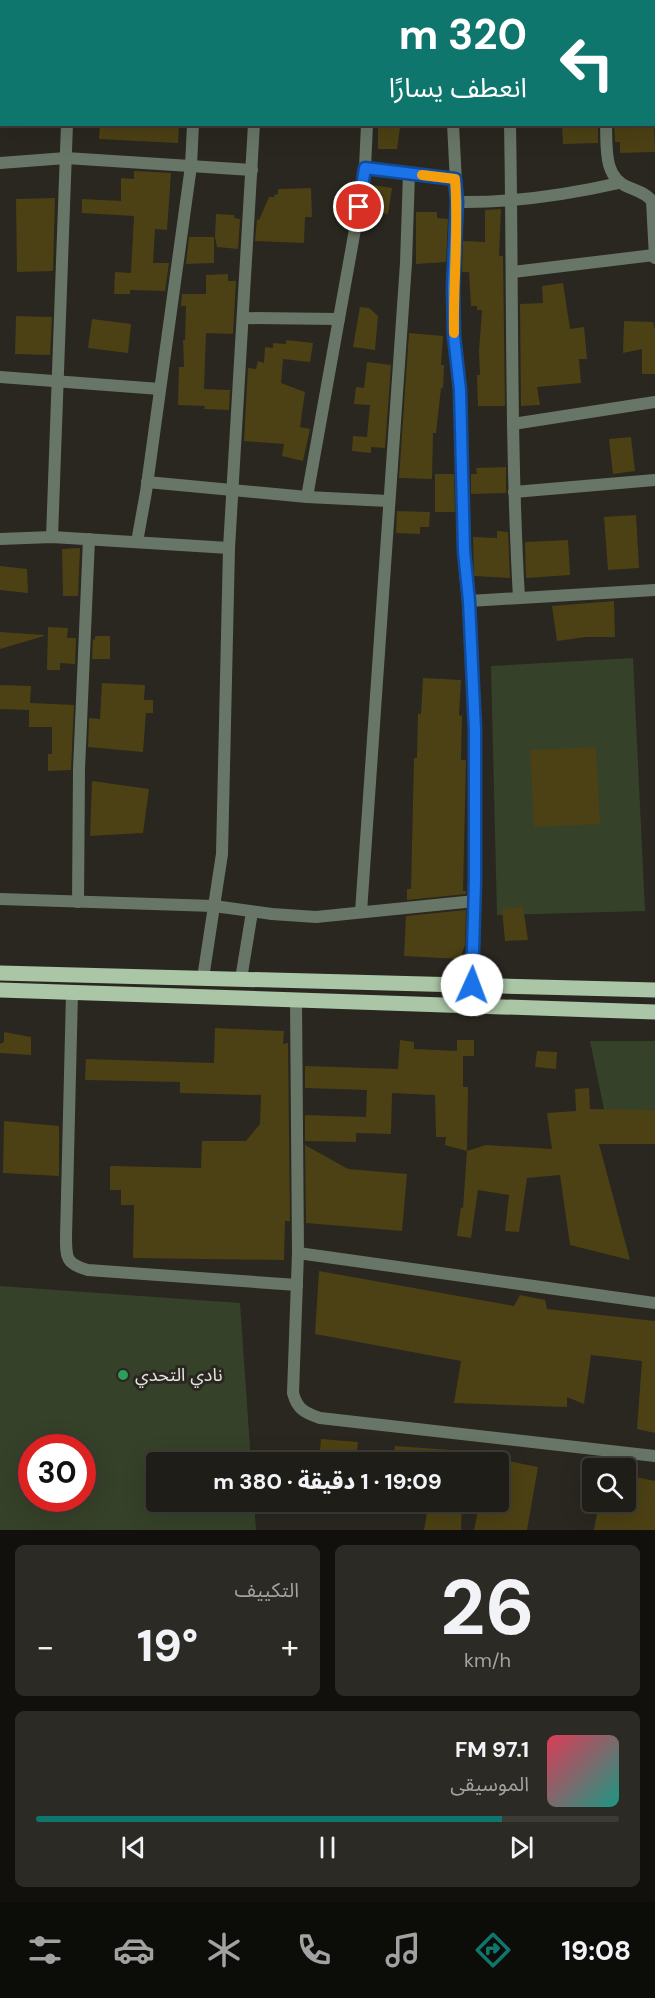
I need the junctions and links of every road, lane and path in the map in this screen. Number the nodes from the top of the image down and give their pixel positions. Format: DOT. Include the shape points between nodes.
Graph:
graph roads {
  1 [pos="67,126"];
  2 [pos="193,126"];
  3 [pos="254,126"];
  4 [pos="367,126"];
  5 [pos="453,126"];
  6 [pos="510,126"];
  7 [pos="606,126"];
  8 [pos="66,158"];
  9 [pos="0,163"];
  10 [pos="191,166"];
  11 [pos="365,168"];
  12 [pos="252,170"];
  13 [pos="409,174"];
  14 [pos="455,179"];
  15 [pos="619,183"];
  16 [pos="511,201"];
  17 [pos="457,202"];
  18 [pos="655,256"];
  19 [pos="513,272"];
  20 [pos="244,318"];
  21 [pos="339,319"];
  22 [pos="0,377"];
  23 [pos="58,382"];
  24 [pos="160,389"];
  25 [pos="655,402"];
  26 [pos="513,423"];
  27 [pos="655,480"];
  28 [pos="147,482"];
  29 [pos="232,490"];
  30 [pos="514,492"];
  31 [pos="307,497"];
  32 [pos="388,501"];
  33 [pos="52,537"];
  34 [pos="0,539"];
  35 [pos="89,539"];
  36 [pos="137,542"];
  37 [pos="229,548"];
  38 [pos="655,590"];
  39 [pos="519,598"];
  40 [pos="469,601"];
  41 [pos="0,899"];
  42 [pos="475,901"];
  43 [pos="78,902"];
  44 [pos="214,906"];
  45 [pos="252,912"];
  46 [pos="361,912"];
  47 [pos="0,972"];
  48 [pos="203,978"];
  49 [pos="241,979"];
  50 [pos="472,985"];
  51 [pos="0,990"];
  52 [pos="655,990"];
  53 [pos="72,993"];
  54 [pos="296,1000"];
  55 [pos="655,1012"];
  56 [pos="298,1253"];
  57 [pos="297,1285"];
  58 [pos="655,1303"];
  59 [pos="655,1456"];
  1 -- 8 [label="street"];
  2 -- 10 [label="street"];
  3 -- 12 [label="street"];
  4 -- 11 [label="street"];
  5 -- 14 [label="street"];
  6 -- 16 [label="street"];
  7 -- 15 [label="street" via="609,169"];
  8 -- 9 [label="street"];
  8 -- 10 [label="street"];
  8 -- 23 [label="street"];
  10 -- 12 [label="street"];
  10 -- 24 [label="street"];
  11 -- 13 [label="street"];
  11 -- 21 [label="street"];
  12 -- 20 [label="street"];
  13 -- 14 [label="street"];
  13 -- 32 [label="street"];
  14 -- 17 [label="street"];
  15 -- 16 [label="street"];
  15 -- 18 [label="street" via="652,201"];
  16 -- 17 [label="street"];
  16 -- 19 [label="street"];
  17 -- 40 [label="street" via="454,336"];
  18 -- 19 [label="street"];
  19 -- 26 [label="street"];
  20 -- 21 [label="street"];
  20 -- 29 [label="street"];
  21 -- 31 [label="street"];
  22 -- 23 [label="street"];
  23 -- 24 [label="street"];
  23 -- 33 [label="street"];
  24 -- 28 [label="street"];
  25 -- 26 [label="street"];
  26 -- 30 [label="street"];
  27 -- 30 [label="street"];
  28 -- 29 [label="street"];
  28 -- 36 [label="street"];
  29 -- 31 [label="street"];
  29 -- 37 [label="street"];
  30 -- 39 [label="street"];
  31 -- 32 [label="street"];
  32 -- 46 [label="street"];
  33 -- 34 [label="street"];
  33 -- 35 [label="street"];
  35 -- 36 [label="street"];
  35 -- 43 [label="street" via="79,769"];
  36 -- 37 [label="street"];
  37 -- 44 [label="street" via="222,854"];
  38 -- 39 [label="street"];
  39 -- 40 [label="street"];
  40 -- 42 [label="street" via="475,730"];
  41 -- 43 [label="street"];
  42 -- 46 [label="street"];
  42 -- 50 [label="street"];
  43 -- 44 [label="street"];
  44 -- 45 [label="street"];
  44 -- 48 [label="street"];
  45 -- 46 [label="street" via="316,917"];
  45 -- 49 [label="street"];
  47 -- 48 [label="main road"];
  48 -- 49 [label="main road"];
  49 -- 50 [label="main road"];
  50 -- 52 [label="main road"];
  51 -- 53 [label="main road"];
  53 -- 54 [label="main road"];
  53 -- 57 [label="street" via="68,1261 87,1270"];
  54 -- 55 [label="main road"];
  54 -- 56 [label="street"];
  56 -- 57 [label="street"];
  56 -- 58 [label="street"];
  57 -- 59 [label="street" via="293,1393 295,1402 307,1414"];
}
